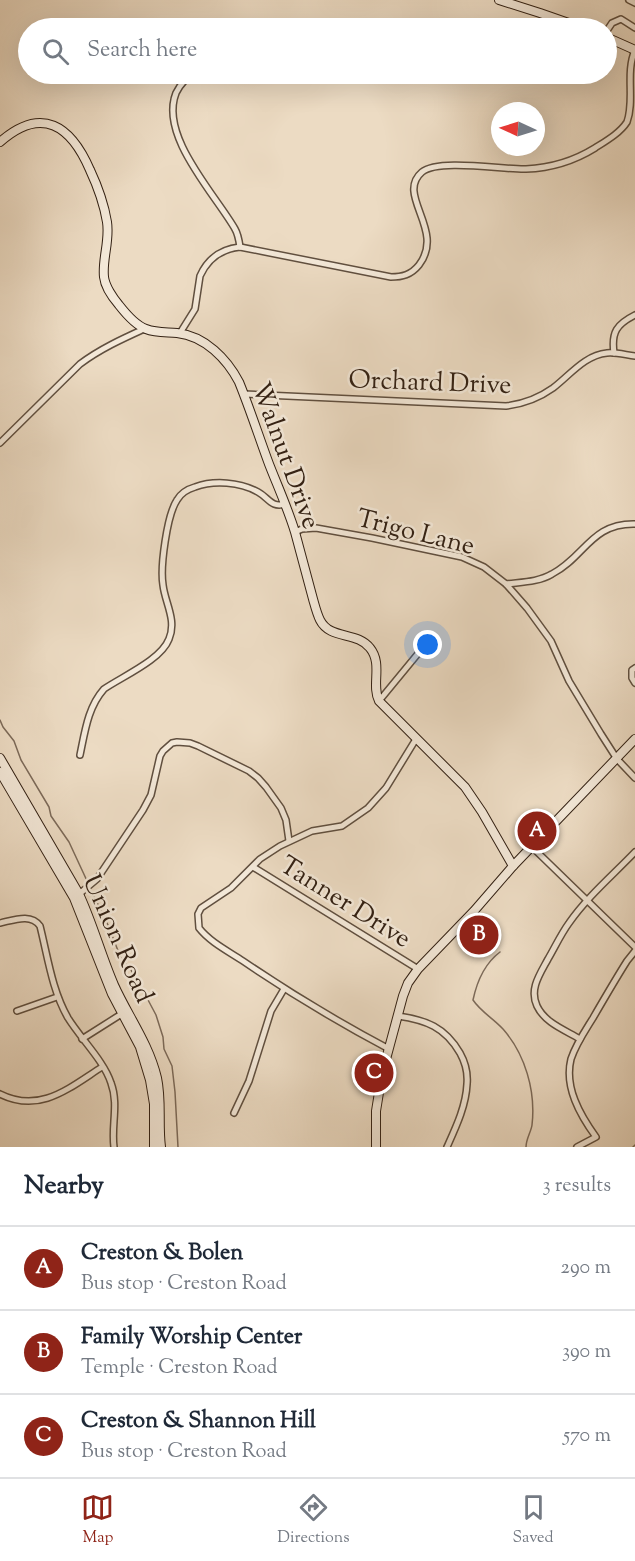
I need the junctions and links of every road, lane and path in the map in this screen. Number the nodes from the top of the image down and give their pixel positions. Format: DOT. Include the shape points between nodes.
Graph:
graph roads {
  1 [pos="499,0"];
  2 [pos="629,0"];
  3 [pos="635,3"];
  4 [pos="554,18"];
  5 [pos="617,21"];
  6 [pos="635,28"];
  7 [pos="617,43"];
  8 [pos="635,50"];
  9 [pos="183,84"];
  10 [pos="0,142"];
  11 [pos="240,246"];
  12 [pos="635,315"];
  13 [pos="144,329"];
  14 [pos="180,333"];
  15 [pos="614,353"];
  16 [pos="635,356"];
  17 [pos="244,394"];
  18 [pos="0,443"];
  19 [pos="285,504"];
  20 [pos="635,524"];
  21 [pos="295,532"];
  22 [pos="506,584"];
  23 [pos="421,650"];
  24 [pos="635,668"];
  25 [pos="635,683"];
  26 [pos="379,701"];
  27 [pos="416,739"];
  28 [pos="635,739"];
  29 [pos="80,755"];
  30 [pos="0,758"];
  31 [pos="617,759"];
  32 [pos="0,772"];
  33 [pos="635,778"];
  34 [pos="289,841"];
  35 [pos="532,847"];
  36 [pos="635,853"];
  37 [pos="253,867"];
  38 [pos="513,867"];
  39 [pos="77,896"];
  40 [pos="588,901"];
  41 [pos="0,923"];
  42 [pos="635,947"];
  43 [pos="635,951"];
  44 [pos="418,969"];
  45 [pos="284,989"];
  46 [pos="57,997"];
  47 [pos="17,1011"];
  48 [pos="124,1013"];
  49 [pos="398,1016"];
  50 [pos="82,1039"];
  51 [pos="580,1039"];
  52 [pos="389,1049"];
  53 [pos="102,1067"];
  54 [pos="0,1094"];
  55 [pos="234,1113"];
  56 [pos="114,1147"];
  57 [pos="154,1147"];
  58 [pos="161,1147"];
  59 [pos="376,1147"];
  60 [pos="447,1147"];
  61 [pos="577,1147"];
  1 -- 4 [label="main road"];
  2 -- 3 [label="street"];
  5 -- 6 [label="street" via="621,19"];
  7 -- 8 [label="main road"];
  8 -- 11 [label="street" via="630,64 628,118 622,129 591,150 562,164 525,170 459,165 422,172 414,185 414,195 428,242 418,266 402,277"];
  9 -- 11 [label="street" via="172,111 176,131 236,231"];
  10 -- 13 [label="main road" via="22,126 38,123 58,127 80,149 97,186 107,224 106,284 118,304"];
  11 -- 14 [label="street" via="217,254 206,265 200,276 195,309"];
  12 -- 15 [label="street" via="618,326"];
  13 -- 14 [label="main road, Walnut Drive"];
  13 -- 18 [label="street" via="90,356"];
  14 -- 17 [label="main road, Walnut Drive" via="218,353 235,374"];
  15 -- 16 [label="street, Orchard Drive"];
  15 -- 17 [label="street, Orchard Drive" via="589,359 552,388 521,404 506,406"];
  17 -- 19 [label="main road, Walnut Drive"];
  19 -- 21 [label="main road, Walnut Drive"];
  19 -- 29 [label="street" via="274,505 258,492 222,483 195,487 178,498 170,516 163,566 164,594 172,624 169,639 160,653 98,696 89,714"];
  20 -- 22 [label="street" via="616,525 603,531 546,577"];
  21 -- 22 [label="street, Trigo Lane" via="316,528 462,557"];
  21 -- 26 [label="main road, Walnut Drive" via="321,622 327,630 355,638 370,648 377,667"];
  22 -- 31 [label="street, Trigo Lane" via="551,641 569,681"];
  23 -- 26 [label="street"];
  24 -- 25 [label="street"];
  26 -- 27 [label="main road"];
  27 -- 34 [label="street" via="386,788 368,808 342,826 312,831"];
  27 -- 38 [label="main road" via="473,797"];
  28 -- 31 [label="main road"];
  30 -- 39 [label="main road, Union Road"];
  31 -- 33 [label="street, Trigo Lane"];
  31 -- 35 [label="main road"];
  32 -- 39 [label="main road, Union Road"];
  34 -- 37 [label="street"];
  34 -- 39 [label="street" via="281,808 258,778 198,746 177,742 160,756 151,795 143,810 97,879"];
  35 -- 38 [label="main road"];
  35 -- 40 [label="street"];
  36 -- 40 [label="street"];
  37 -- 44 [label="street, Tanner Drive"];
  37 -- 45 [label="street" via="201,908 200,928 211,940"];
  38 -- 44 [label="main road"];
  39 -- 48 [label="main road, Union Road" via="98,962"];
  40 -- 42 [label="street"];
  40 -- 51 [label="street" via="568,924 534,988 541,1013"];
  41 -- 46 [label="street" via="23,918 38,922"];
  43 -- 51 [label="street"];
  44 -- 49 [label="main road" via="408,983"];
  45 -- 52 [label="street"];
  45 -- 55 [label="street" via="271,1011 249,1082"];
  46 -- 47 [label="street"];
  46 -- 50 [label="street"];
  48 -- 50 [label="street"];
  48 -- 57 [label="main road, Union Road" via="150,1080"];
  48 -- 58 [label="main road, Union Road" via="154,1066"];
  49 -- 52 [label="main road"];
  49 -- 60 [label="street" via="440,1029 463,1059 467,1076 464,1102"];
  50 -- 53 [label="street"];
  51 -- 61 [label="street" via="572,1057 570,1083 582,1116 596,1137"];
  52 -- 59 [label="main road" via="376,1111"];
  53 -- 54 [label="street" via="48,1099 28,1102"];
  53 -- 56 [label="street" via="114,1092"];
}
